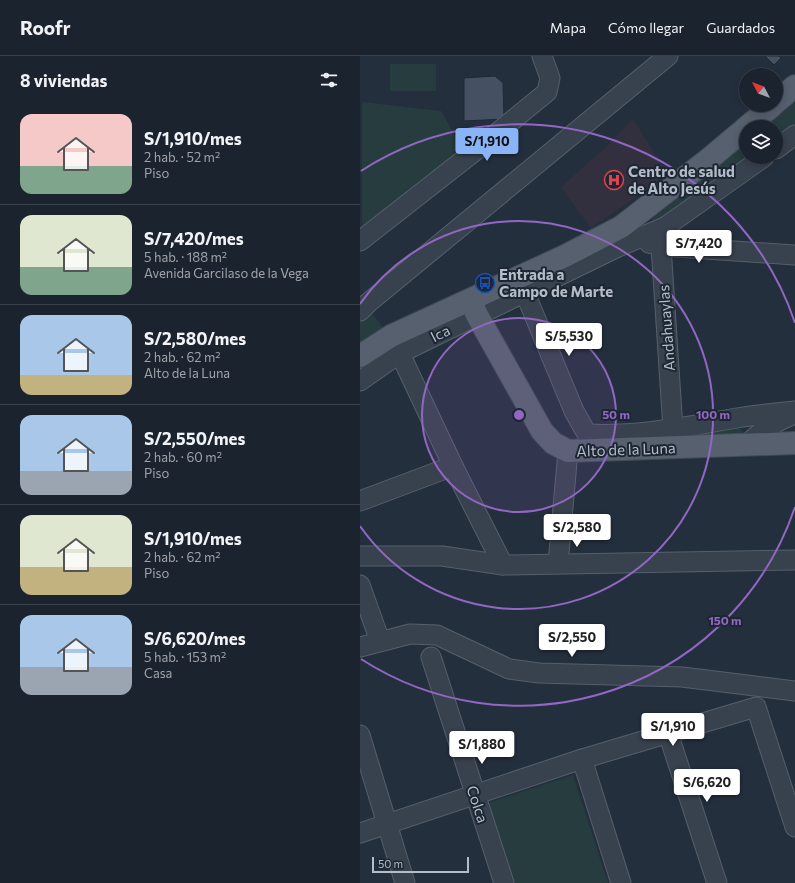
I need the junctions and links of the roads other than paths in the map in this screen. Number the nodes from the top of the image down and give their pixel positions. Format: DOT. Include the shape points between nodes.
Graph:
graph roads {
  1 [pos="542,56"];
  2 [pos="668,56"];
  3 [pos="795,86"];
  4 [pos="783,96"];
  5 [pos="764,112"];
  6 [pos="755,120"];
  7 [pos="739,133"];
  8 [pos="795,135"];
  9 [pos="783,144"];
  10 [pos="754,164"];
  11 [pos="665,227"];
  12 [pos="628,234"];
  13 [pos="360,241"];
  14 [pos="661,246"];
  15 [pos="795,255"];
  16 [pos="525,293"];
  17 [pos="473,308"];
  18 [pos="360,311"];
  19 [pos="396,345"];
  20 [pos="360,356"];
  21 [pos="360,381"];
  22 [pos="795,411"];
  23 [pos="795,414"];
  24 [pos="673,429"];
  25 [pos="795,442"];
  26 [pos="748,444"];
  27 [pos="568,451"];
  28 [pos="453,466"];
  29 [pos="360,501"];
  30 [pos="360,556"];
  31 [pos="795,560"];
  32 [pos="558,564"];
  33 [pos="503,565"];
  34 [pos="360,586"];
  35 [pos="380,641"];
  36 [pos="360,647"];
  37 [pos="431,657"];
  38 [pos="795,691"];
  39 [pos="668,732"];
  40 [pos="360,735"];
  41 [pos="582,759"];
  42 [pos="475,795"];
  43 [pos="387,825"];
  44 [pos="795,827"];
  45 [pos="360,833"];
  46 [pos="405,883"];
  47 [pos="504,883"];
  48 [pos="621,883"];
  49 [pos="717,883"];
  1 -- 13 [label="street" via="550,78 548,92"];
  2 -- 18 [label="street"];
  3 -- 4 [label="main road"];
  5 -- 6 [label="main road"];
  7 -- 12 [label="main road"];
  8 -- 9 [label="street"];
  10 -- 11 [label="street"];
  11 -- 12 [label="street"];
  11 -- 14 [label="street, Andahuaylas"];
  12 -- 14 [label="street"];
  12 -- 16 [label="street" via="618,247"];
  12 -- 17 [label="main road" via="594,241"];
  14 -- 15 [label="street"];
  14 -- 24 [label="street, Andahuaylas"];
  16 -- 17 [label="street"];
  16 -- 24 [label="street" via="574,412 587,434"];
  17 -- 19 [label="main road"];
  17 -- 27 [label="main road, Alto de la Luna" via="542,431 553,443"];
  19 -- 20 [label="main road"];
  19 -- 21 [label="street"];
  19 -- 28 [label="street"];
  22 -- 24 [label="street"];
  23 -- 26 [label="street" via="758,433"];
  25 -- 26 [label="main road, Alto de la Luna"];
  26 -- 27 [label="main road, Alto de la Luna"];
  27 -- 32 [label="street"];
  28 -- 29 [label="street"];
  28 -- 33 [label="street"];
  30 -- 33 [label="street" via="442,556"];
  31 -- 32 [label="street"];
  32 -- 33 [label="street"];
  34 -- 35 [label="street"];
  35 -- 36 [label="street"];
  35 -- 38 [label="street" via="410,634 437,635 510,669 532,672 682,676"];
  37 -- 42 [label="street, Colca"];
  39 -- 41 [label="street"];
  39 -- 44 [label="street" via="756,707"];
  39 -- 49 [label="street"];
  40 -- 43 [label="street"];
  41 -- 42 [label="street"];
  41 -- 48 [label="street"];
  42 -- 43 [label="street"];
  42 -- 47 [label="street, Colca"];
  43 -- 45 [label="street"];
  43 -- 46 [label="street"];
}
